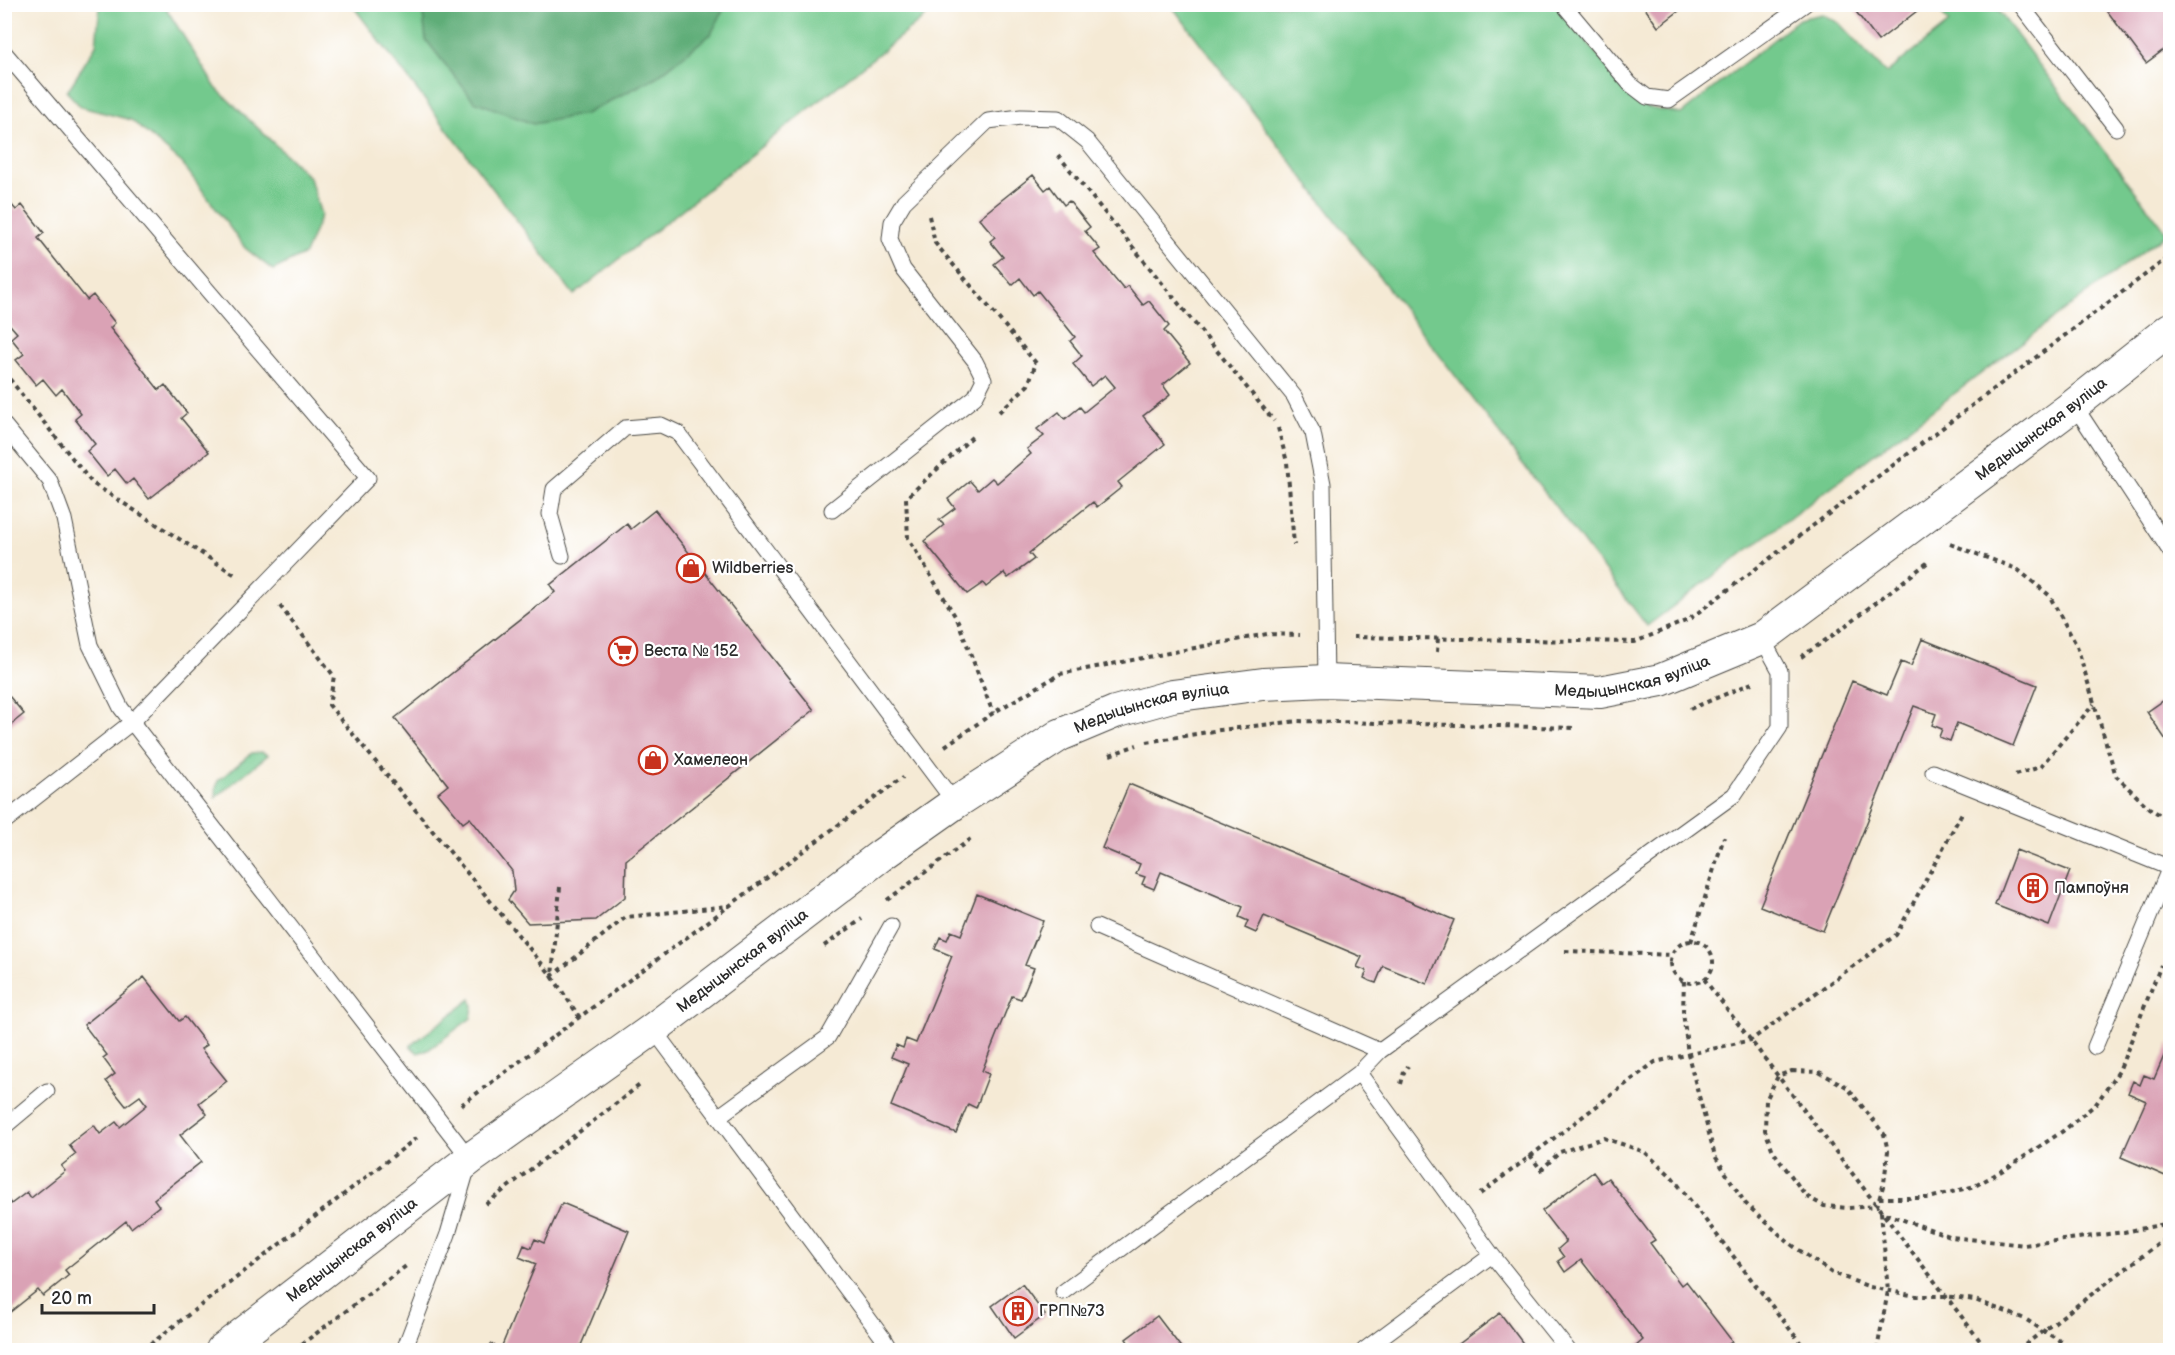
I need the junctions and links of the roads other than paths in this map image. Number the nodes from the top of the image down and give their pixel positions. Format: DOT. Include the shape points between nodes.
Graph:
graph roads {
  1 [pos="1563,4"];
  2 [pos="1805,4"];
  3 [pos="2020,4"];
  4 [pos="4,52"];
  5 [pos="2115,128"];
  6 [pos="2170,329"];
  7 [pos="2074,405"];
  8 [pos="4,424"];
  9 [pos="832,510"];
  10 [pos="2170,551"];
  11 [pos="562,556"];
  12 [pos="1762,638"];
  13 [pos="1326,681"];
  14 [pos="132,722"];
  15 [pos="1933,772"];
  16 [pos="955,804"];
  17 [pos="4,822"];
  18 [pos="2170,867"];
  19 [pos="891,926"];
  20 [pos="1097,927"];
  21 [pos="653,1029"];
  22 [pos="2095,1047"];
  23 [pos="1380,1051"];
  24 [pos="1359,1073"];
  25 [pos="47,1091"];
  26 [pos="718,1117"];
  27 [pos="4,1127"];
  28 [pos="470,1159"];
  29 [pos="1492,1255"];
  30 [pos="1063,1292"];
  31 [pos="222,1350"];
  32 [pos="404,1350"];
  33 [pos="890,1350"];
  34 [pos="1364,1350"];
  35 [pos="1568,1350"];
  1 -- 2 [label="lane" via="1630,84 1647,97 1669,100"];
  3 -- 5 [label="lane"];
  4 -- 14 [label="lane" via="368,478"];
  6 -- 7 [label="street, Медыцынская вуліца"];
  7 -- 10 [label="lane"];
  7 -- 12 [label="street, Медыцынская вуліца"];
  8 -- 14 [label="lane" via="50,481 64,519 90,645"];
  9 -- 13 [label="lane" via="975,397 984,379 975,361 903,269 890,239 892,222 904,202 988,121 1058,118 1087,141 1294,396 1313,433 1323,484"];
  11 -- 16 [label="lane" via="550,514 554,489 625,428 661,425 678,433"];
  12 -- 13 [label="street, Медыцынская вуліца" via="1661,680 1600,692"];
  12 -- 23 [label="lane" via="1780,671 1780,727 1734,795"];
  13 -- 16 [label="street, Медыцынская вуліца" via="1263,684 1172,696 1115,712 1060,735"];
  14 -- 17 [label="lane"];
  14 -- 28 [label="lane"];
  15 -- 18 [label="lane"];
  16 -- 21 [label="street, Медыцынская вуліца" via="880,856"];
  18 -- 22 [label="lane"];
  19 -- 26 [label="lane" via="828,1037"];
  20 -- 23 [label="lane"];
  21 -- 26 [label="lane"];
  21 -- 28 [label="street, Медыцынская вуліца"];
  23 -- 24 [label="lane"];
  24 -- 29 [label="lane"];
  24 -- 30 [label="lane"];
  25 -- 27 [label="lane"];
  26 -- 33 [label="lane"];
  28 -- 31 [label="street, Медыцынская вуліца"];
  28 -- 32 [label="lane" via="448,1234"];
  29 -- 34 [label="lane"];
  29 -- 35 [label="lane"];
}
